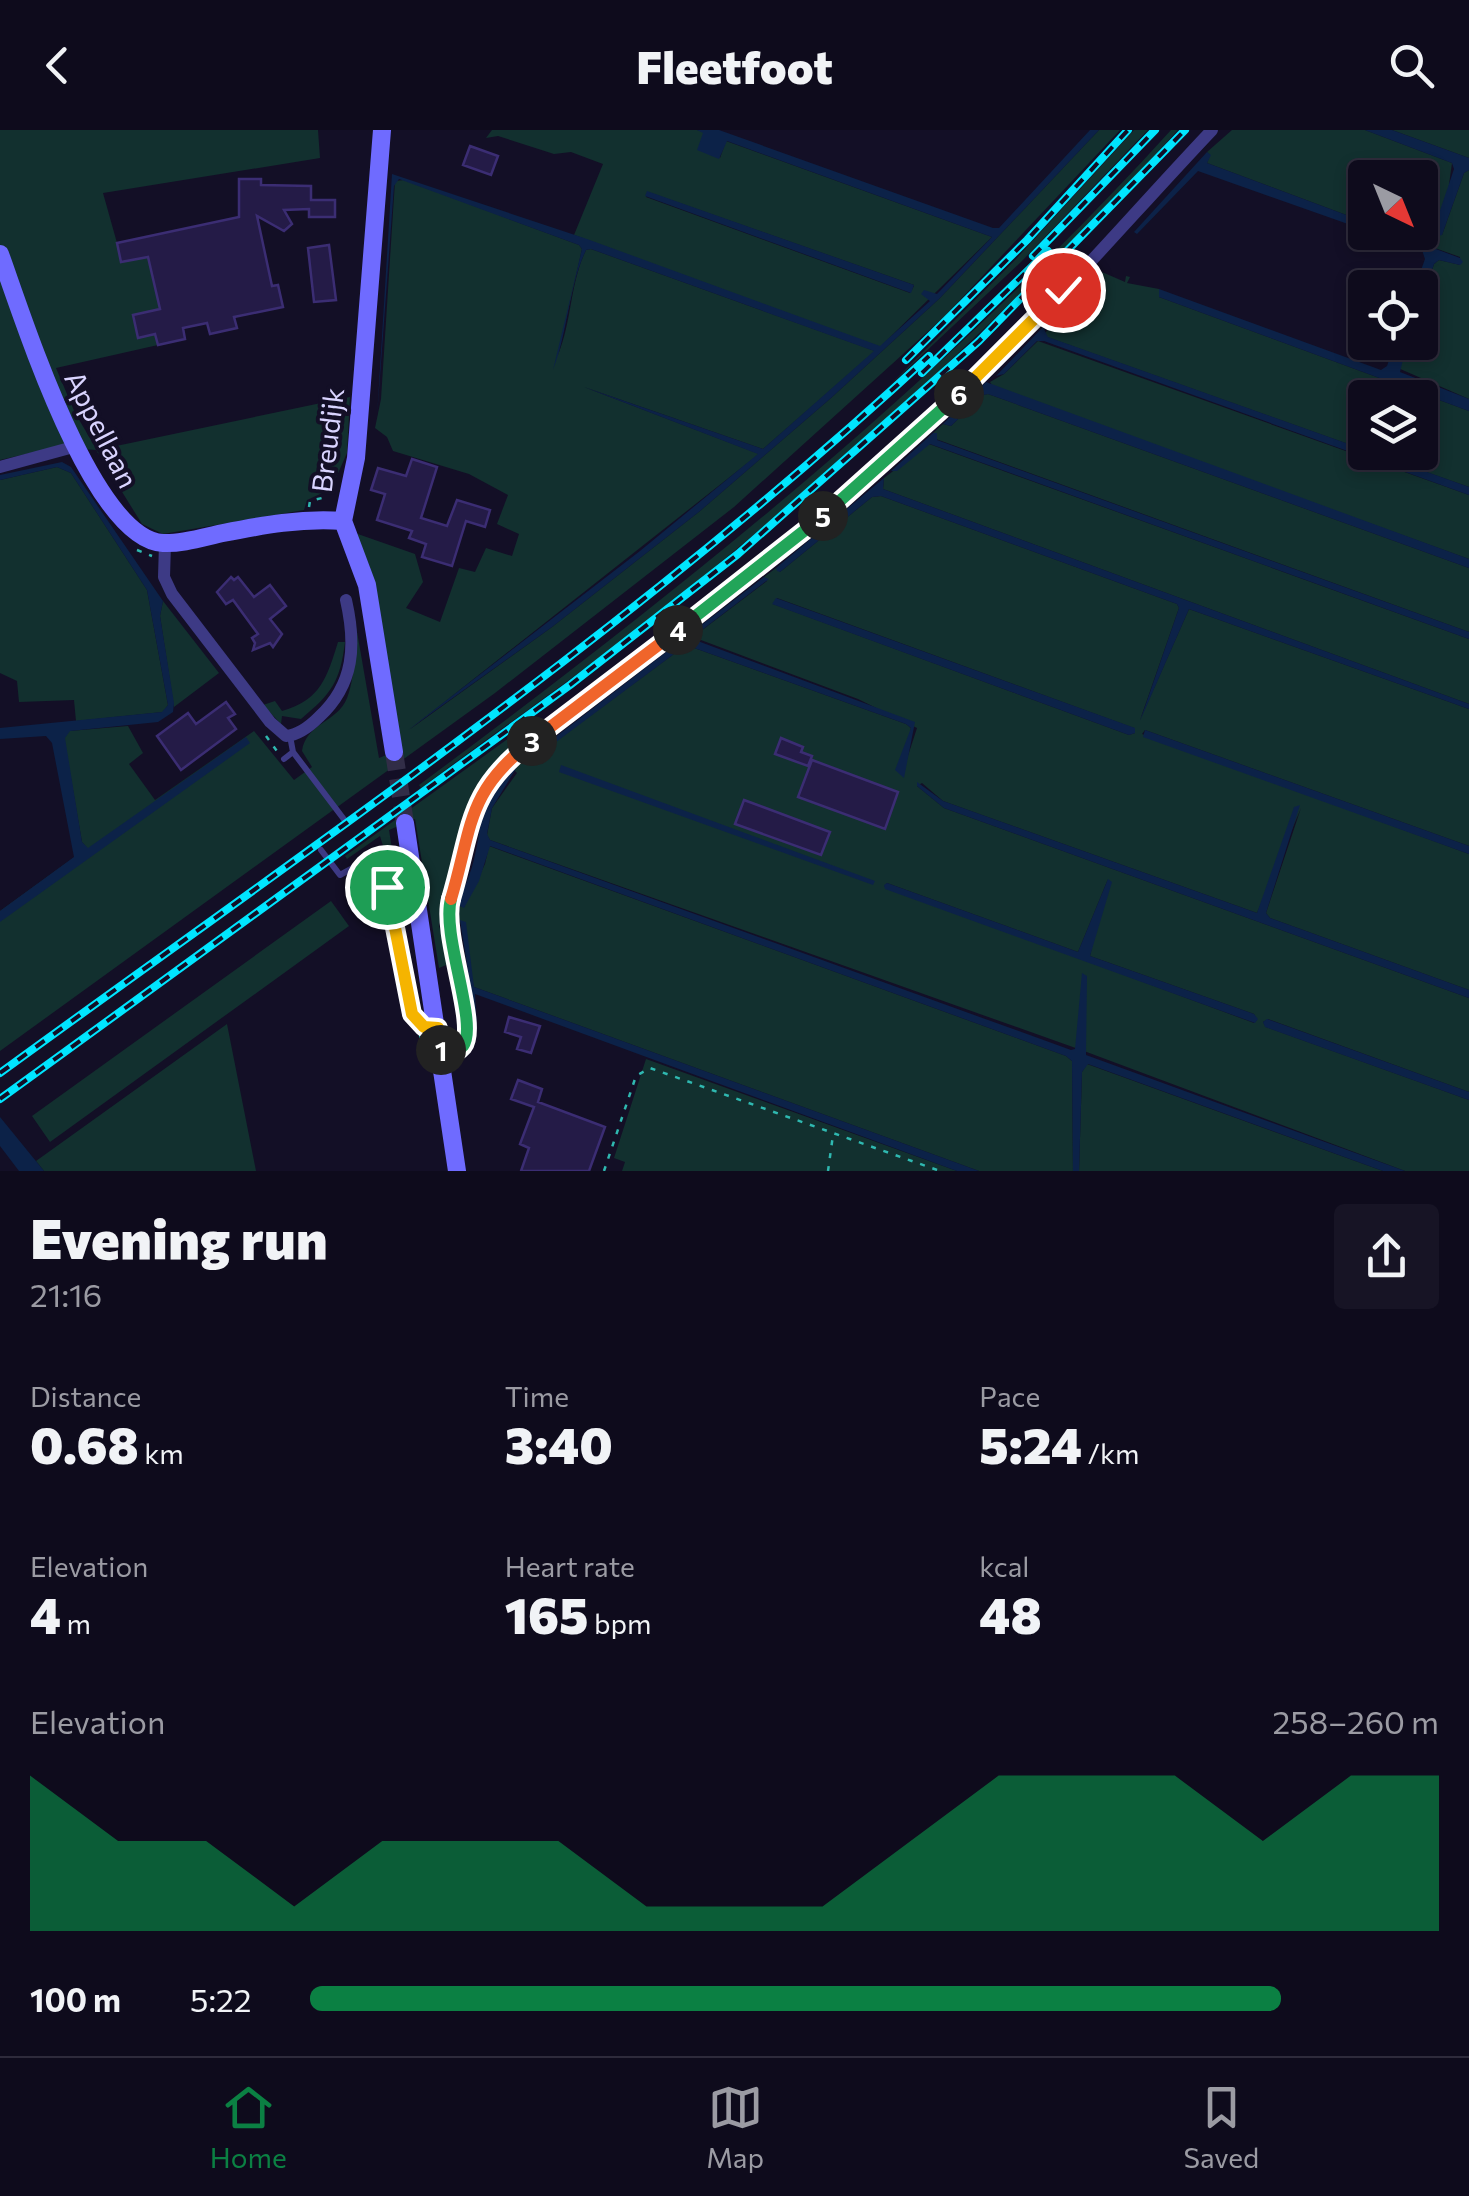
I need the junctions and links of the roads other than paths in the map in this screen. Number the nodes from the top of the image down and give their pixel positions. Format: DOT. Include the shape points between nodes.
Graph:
graph roads {
  1 [pos="382,130"];
  2 [pos="1212,130"];
  3 [pos="0,254"];
  4 [pos="77,446"];
  5 [pos="0,467"];
  6 [pos="344,521"];
  7 [pos="164,544"];
  8 [pos="346,600"];
  9 [pos="290,736"];
  10 [pos="293,752"];
  11 [pos="394,752"];
  12 [pos="284,759"];
  13 [pos="346,822"];
  14 [pos="405,823"];
  15 [pos="321,850"];
  16 [pos="438,1028"];
  17 [pos="442,1059"];
  18 [pos="457,1171"];
  1 -- 6 [label="street, Breudijk" via="356,458"];
  2 -- 17 [label="street" via="995,362 898,450 490,779 476,801 447,912 466,1038"];
  3 -- 4 [label="street, Appellaan"];
  4 -- 5 [label="street"];
  4 -- 7 [label="street, Appellaan" via="118,518 133,533"];
  6 -- 7 [label="street" via="288,520"];
  6 -- 11 [label="street, Breudijk" via="366,585"];
  7 -- 9 [label="street" via="164,576 172,594 270,722"];
  8 -- 9 [label="street" via="353,646 347,679 318,719"];
  9 -- 10 [label="lane"];
  10 -- 12 [label="lane"];
  10 -- 13 [label="lane"];
  14 -- 16 [label="street"];
  15 -- 16 [label="lane" via="340,875 362,863 381,878 395,916 412,1014 424,1027"];
  16 -- 17 [label="street"];
  17 -- 18 [label="street"];
}
